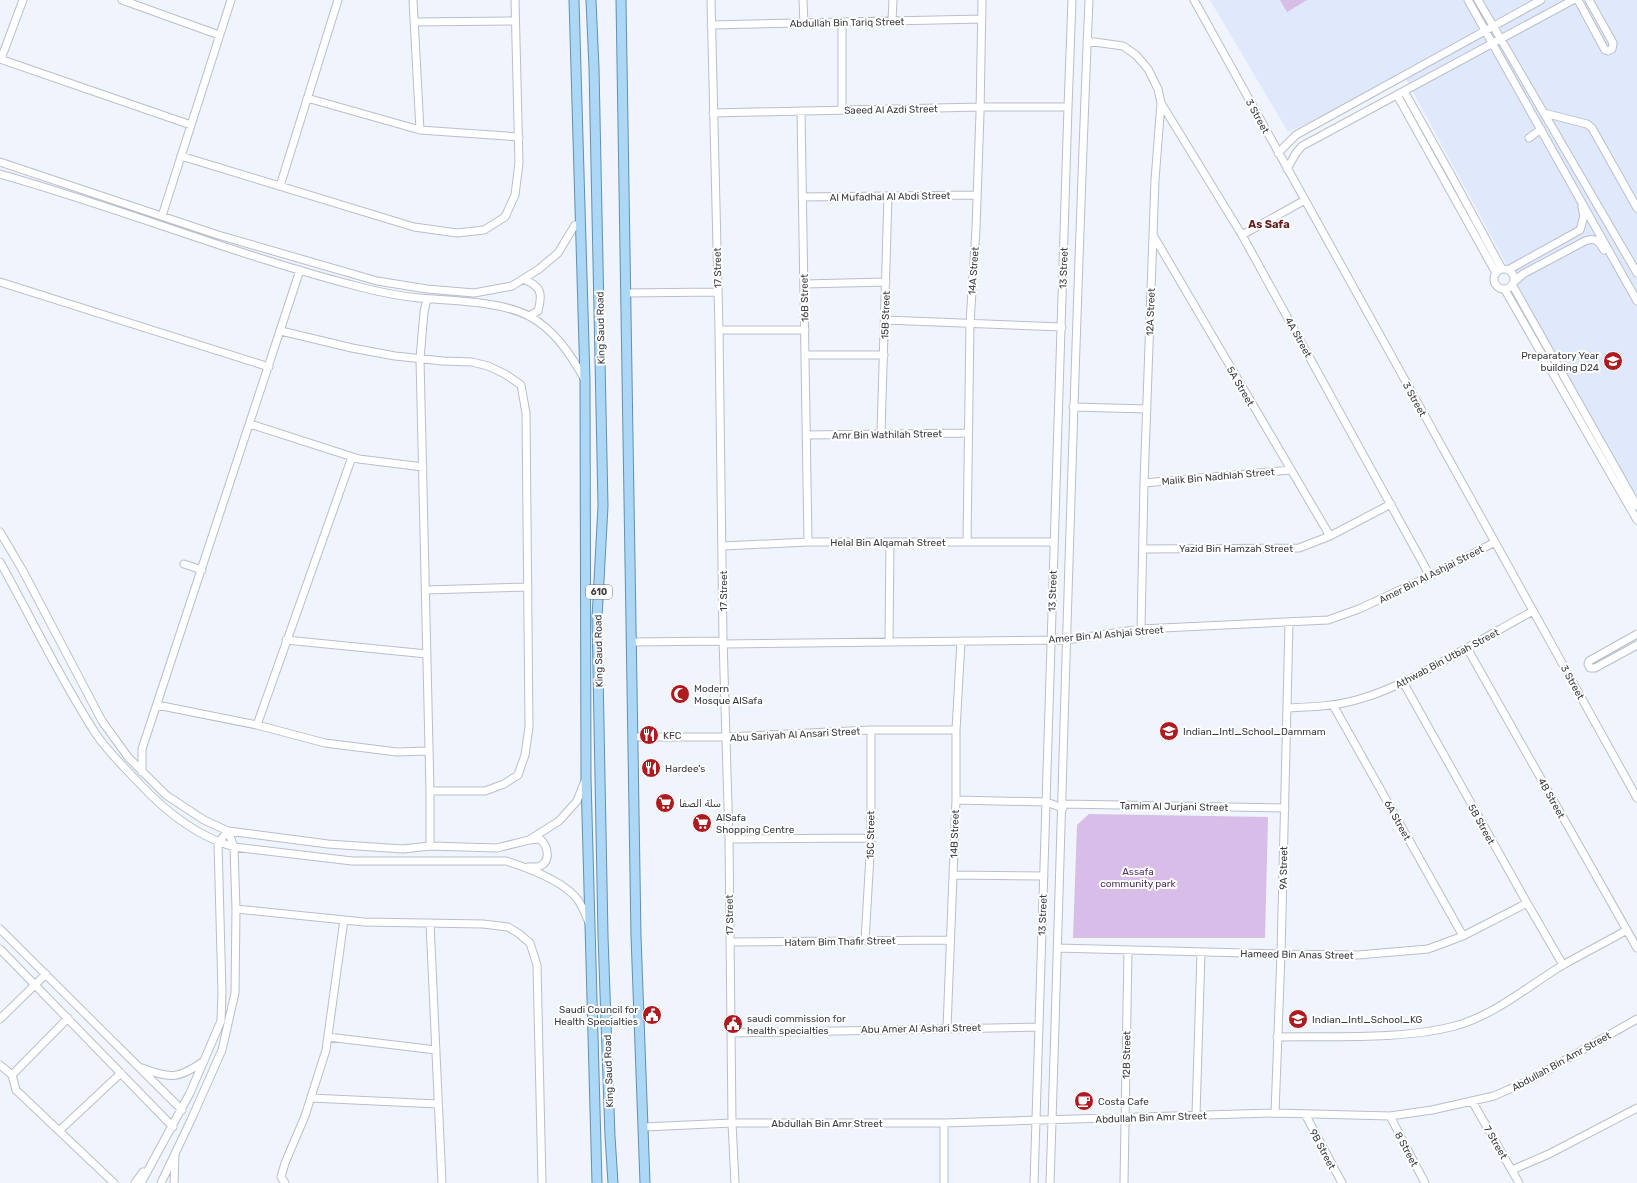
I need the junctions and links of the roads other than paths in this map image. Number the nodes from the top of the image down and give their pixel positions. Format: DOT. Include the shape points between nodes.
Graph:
graph roads {
  1 [pos="23,0"];
  2 [pos="231,0"];
  3 [pos="338,0"];
  4 [pos="413,0"];
  5 [pos="515,0"];
  6 [pos="574,0"];
  7 [pos="591,0"];
  8 [pos="621,0"];
  9 [pos="711,0"];
  10 [pos="803,0"];
  11 [pos="892,0"];
  12 [pos="982,0"];
  13 [pos="1072,0"];
  14 [pos="1089,0"];
  15 [pos="1194,0"];
  16 [pos="1468,0"];
  17 [pos="1478,0"];
  18 [pos="1541,0"];
  19 [pos="1573,0"];
  20 [pos="1578,0"];
  21 [pos="1589,0"];
  22 [pos="125,1"];
  23 [pos="982,19"];
  24 [pos="515,21"];
  25 [pos="892,21"];
  26 [pos="414,22"];
  27 [pos="842,22"];
  28 [pos="804,24"];
  29 [pos="711,25"];
  30 [pos="1494,27"];
  31 [pos="1485,31"];
  32 [pos="219,35"];
  33 [pos="1501,40"];
  34 [pos="1087,41"];
  35 [pos="1493,44"];
  36 [pos="1,59"];
  37 [pos="1418,68"];
  38 [pos="1424,80"];
  39 [pos="1400,93"];
  40 [pos="307,98"];
  41 [pos="1161,103"];
  42 [pos="1350,106"];
  43 [pos="980,107"];
  44 [pos="1068,107"];
  45 [pos="842,110"];
  46 [pos="801,111"];
  47 [pos="714,113"];
  48 [pos="1544,113"];
  49 [pos="1356,117"];
  50 [pos="191,125"];
  51 [pos="1542,129"];
  52 [pos="420,130"];
  53 [pos="1296,135"];
  54 [pos="519,137"];
  55 [pos="1529,138"];
  56 [pos="1302,146"];
  57 [pos="1278,153"];
  58 [pos="181,156"];
  59 [pos="0,162"];
  60 [pos="1287,169"];
  61 [pos="0,174"];
  62 [pos="280,186"];
  63 [pos="977,195"];
  64 [pos="888,196"];
  65 [pos="802,197"];
  66 [pos="1580,199"];
  67 [pos="1305,200"];
  68 [pos="1637,208"];
  69 [pos="162,216"];
  70 [pos="575,225"];
  71 [pos="1153,235"];
  72 [pos="1242,235"];
  73 [pos="1615,261"];
  74 [pos="300,270"];
  75 [pos="1502,271"];
  76 [pos="1637,273"];
  77 [pos="523,279"];
  78 [pos="0,282"];
  79 [pos="886,282"];
  80 [pos="1514,283"];
  81 [pos="804,284"];
  82 [pos="1505,290"];
  83 [pos="626,292"];
  84 [pos="717,292"];
  85 [pos="427,299"];
  86 [pos="1637,301"];
  87 [pos="529,316"];
  88 [pos="885,320"];
  89 [pos="970,323"];
  90 [pos="1062,326"];
  91 [pos="719,330"];
  92 [pos="805,330"];
  93 [pos="281,331"];
  94 [pos="806,355"];
  95 [pos="884,355"];
  96 [pos="420,359"];
  97 [pos="269,367"];
  98 [pos="585,380"];
  99 [pos="1073,407"];
  100 [pos="1147,409"];
  101 [pos="250,424"];
  102 [pos="968,433"];
  103 [pos="881,434"];
  104 [pos="807,435"];
  105 [pos="352,457"];
  106 [pos="423,467"];
  107 [pos="1291,470"];
  108 [pos="1144,482"];
  109 [pos="1390,504"];
  110 [pos="1637,506"];
  111 [pos="1637,520"];
  112 [pos="0,532"];
  113 [pos="1330,536"];
  114 [pos="808,542"];
  115 [pos="890,542"];
  116 [pos="967,542"];
  117 [pos="1054,542"];
  118 [pos="1495,542"];
  119 [pos="723,546"];
  120 [pos="1143,549"];
  121 [pos="0,562"];
  122 [pos="184,564"];
  123 [pos="202,570"];
  124 [pos="1430,576"];
  125 [pos="528,587"];
  126 [pos="426,590"];
  127 [pos="1533,611"];
  128 [pos="1290,623"];
  129 [pos="1141,629"];
  130 [pos="1637,634"];
  131 [pos="286,640"];
  132 [pos="1051,640"];
  133 [pos="1066,640"];
  134 [pos="889,641"];
  135 [pos="960,641"];
  136 [pos="632,642"];
  137 [pos="723,642"];
  138 [pos="1637,645"];
  139 [pos="1467,648"];
  140 [pos="427,654"];
  141 [pos="1403,682"];
  142 [pos="157,705"];
  143 [pos="1333,705"];
  144 [pos="1288,708"];
  145 [pos="256,725"];
  146 [pos="871,730"];
  147 [pos="956,730"];
  148 [pos="634,737"];
  149 [pos="726,737"];
  150 [pos="429,751"];
  151 [pos="142,772"];
  152 [pos="586,778"];
  153 [pos="430,791"];
  154 [pos="1637,798"];
  155 [pos="956,800"];
  156 [pos="1046,802"];
  157 [pos="1063,806"];
  158 [pos="1285,808"];
  159 [pos="228,831"];
  160 [pos="871,838"];
  161 [pos="729,839"];
  162 [pos="529,840"];
  163 [pos="218,842"];
  164 [pos="430,846"];
  165 [pos="234,847"];
  166 [pos="526,867"];
  167 [pos="953,875"];
  168 [pos="1044,876"];
  169 [pos="1527,903"];
  170 [pos="236,909"];
  171 [pos="344,920"];
  172 [pos="430,923"];
  173 [pos="589,923"];
  174 [pos="0,929"];
  175 [pos="1627,930"];
  176 [pos="1463,936"];
  177 [pos="950,940"];
  178 [pos="865,941"];
  179 [pos="730,942"];
  180 [pos="1057,948"];
  181 [pos="1637,948"];
  182 [pos="0,949"];
  183 [pos="1128,950"];
  184 [pos="1201,952"];
  185 [pos="1281,954"];
  186 [pos="1563,965"];
  187 [pos="46,974"];
  188 [pos="35,984"];
  189 [pos="0,1018"];
  190 [pos="68,1018"];
  191 [pos="1637,1019"];
  192 [pos="1039,1027"];
  193 [pos="947,1028"];
  194 [pos="731,1032"];
  195 [pos="328,1037"];
  196 [pos="1277,1037"];
  197 [pos="436,1050"];
  198 [pos="204,1061"];
  199 [pos="0,1065"];
  200 [pos="140,1068"];
  201 [pos="121,1073"];
  202 [pos="12,1075"];
  203 [pos="311,1098"];
  204 [pos="1472,1101"];
  205 [pos="438,1104"];
  206 [pos="1637,1108"];
  207 [pos="182,1110"];
  208 [pos="1275,1113"];
  209 [pos="1305,1114"];
  210 [pos="1196,1115"];
  211 [pos="1390,1116"];
  212 [pos="1126,1117"];
  213 [pos="1036,1120"];
  214 [pos="1052,1120"];
  215 [pos="944,1122"];
  216 [pos="732,1123"];
  217 [pos="173,1126"];
  218 [pos="644,1127"];
  219 [pos="59,1132"];
  220 [pos="176,1152"];
  221 [pos="151,1163"];
  222 [pos="1512,1170"];
  223 [pos="114,1183"];
  224 [pos="135,1183"];
  225 [pos="141,1183"];
  226 [pos="160,1183"];
  227 [pos="174,1183"];
  228 [pos="285,1183"];
  229 [pos="442,1183"];
  230 [pos="542,1183"];
  231 [pos="597,1183"];
  232 [pos="613,1183"];
  233 [pos="645,1183"];
  234 [pos="735,1183"];
  235 [pos="944,1183"];
  236 [pos="1034,1183"];
  237 [pos="1050,1183"];
  238 [pos="1124,1183"];
  239 [pos="1342,1183"];
  240 [pos="1425,1183"];
  241 [pos="1520,1183"];
  1 -- 36 [label="street"];
  2 -- 32 [label="street"];
  3 -- 40 [label="street"];
  4 -- 26 [label="street"];
  5 -- 24 [label="street"];
  6 -- 98 [label="main road"];
  7 -- 232 [label="main road, King Saud Road / 610" via="595,76 603,506 597,618 604,951"];
  8 -- 83 [label="main road"];
  9 -- 29 [label="street, 17 Street"];
  10 -- 28 [label="street"];
  11 -- 25 [label="street"];
  12 -- 23 [label="street, 14A Street"];
  13 -- 44 [label="street, 13 Street"];
  14 -- 34 [label="street, 13 Street"];
  15 -- 57 [label="street, 3 Street"];
  16 -- 31 [label="street"];
  17 -- 30 [label="street"];
  18 -- 30 [label="street"];
  19 -- 33 [label="street"];
  20 -- 21 [label="street" via="1608,52 1612,49 1613,43"];
  22 -- 32 [label="street"];
  23 -- 25 [label="street, Abdullah Bin Tariq Street"];
  23 -- 43 [label="street, 14A Street"];
  24 -- 26 [label="street"];
  24 -- 54 [label="street"];
  25 -- 27 [label="street, Abdullah Bin Tariq Street"];
  26 -- 52 [label="street"];
  27 -- 28 [label="street, Abdullah Bin Tariq Street"];
  27 -- 45 [label="street"];
  28 -- 29 [label="street, Abdullah Bin Tariq Street"];
  29 -- 47 [label="street, 17 Street"];
  30 -- 31 [label="street"];
  30 -- 33 [label="street"];
  31 -- 35 [label="street"];
  31 -- 37 [label="street"];
  32 -- 50 [label="street"];
  33 -- 35 [label="street"];
  33 -- 48 [label="street"];
  34 -- 41 [label="street, 12A Street" via="1123,46 1136,55 1148,69"];
  34 -- 99 [label="street, 13 Street"];
  35 -- 38 [label="street"];
  35 -- 51 [label="street"];
  36 -- 50 [label="street"];
  37 -- 38 [label="street"];
  37 -- 42 [label="street"];
  38 -- 39 [label="street"];
  39 -- 49 [label="street"];
  39 -- 75 [label="street"];
  40 -- 52 [label="street"];
  40 -- 62 [label="street"];
  41 -- 71 [label="street, 12A Street"];
  41 -- 72 [label="street, 4A Street"];
  42 -- 49 [label="street"];
  42 -- 53 [label="street"];
  43 -- 44 [label="street, Saeed Al Azdi Street"];
  43 -- 45 [label="street, Saeed Al Azdi Street"];
  43 -- 63 [label="street, 14A Street"];
  44 -- 90 [label="street, 13 Street"];
  45 -- 46 [label="street, Saeed Al Azdi Street"];
  46 -- 47 [label="street, Saeed Al Azdi Street"];
  46 -- 65 [label="street, 16B Street"];
  47 -- 84 [label="street, 17 Street"];
  48 -- 68 [label="street" via="1587,124 1592,128"];
  48 -- 76 [label="street"];
  49 -- 56 [label="street"];
  50 -- 58 [label="street"];
  51 -- 55 [label="street"];
  51 -- 66 [label="street"];
  52 -- 54 [label="street"];
  53 -- 56 [label="street"];
  53 -- 57 [label="street"];
  54 -- 62 [label="street" via="515,195 505,217 484,230 458,233 414,227"];
  56 -- 60 [label="street"];
  57 -- 60 [label="street, 3 Street"];
  58 -- 62 [label="street"];
  58 -- 69 [label="street"];
  59 -- 69 [label="street"];
  60 -- 67 [label="street, 3 Street"];
  61 -- 74 [label="street"];
  63 -- 64 [label="street, Al Mufadhal Al Abdi Street"];
  63 -- 89 [label="street, 14A Street"];
  64 -- 65 [label="street, Al Mufadhal Al Abdi Street"];
  64 -- 79 [label="street, 15B Street"];
  65 -- 81 [label="street, 16B Street"];
  66 -- 73 [label="street"];
  66 -- 75 [label="street" via="1584,216 1580,230"];
  67 -- 72 [label="street"];
  67 -- 118 [label="street, 3 Street"];
  69 -- 77 [label="street" via="377,281 474,293 512,286"];
  70 -- 77 [label="street" via="558,253"];
  71 -- 100 [label="street, 12A Street"];
  71 -- 107 [label="street, 5A Street"];
  72 -- 109 [label="street, 4A Street"];
  73 -- 80 [label="street" via="1606,255 1597,240 1592,238 1523,274"];
  73 -- 86 [label="street"];
  74 -- 85 [label="street" via="391,295"];
  74 -- 93 [label="street"];
  75 -- 80 [label="street" via="1512,272"];
  75 -- 82 [label="street" via="1494,278 1494,282 1500,289"];
  77 -- 87 [label="street" via="536,285 541,300 538,311"];
  78 -- 97 [label="street"];
  79 -- 81 [label="street"];
  79 -- 88 [label="street, 15B Street"];
  80 -- 82 [label="street"];
  80 -- 110 [label="street"];
  81 -- 92 [label="street, 16B Street"];
  82 -- 111 [label="street"];
  83 -- 84 [label="street"];
  83 -- 136 [label="main road"];
  84 -- 91 [label="street, 17 Street"];
  85 -- 87 [label="street" via="504,308"];
  85 -- 96 [label="street"];
  87 -- 98 [label="street" via="554,334 573,358"];
  88 -- 89 [label="street"];
  88 -- 95 [label="street, 15B Street"];
  89 -- 90 [label="street"];
  89 -- 102 [label="street, 14A Street"];
  90 -- 117 [label="street, 13 Street"];
  91 -- 92 [label="street"];
  91 -- 119 [label="street, 17 Street"];
  92 -- 94 [label="street, 16B Street"];
  93 -- 96 [label="street" via="352,348"];
  93 -- 97 [label="street"];
  94 -- 95 [label="street"];
  94 -- 104 [label="street, 16B Street"];
  95 -- 103 [label="street, 15B Street"];
  96 -- 106 [label="street"];
  96 -- 125 [label="street" via="478,364 505,374 521,385 526,413"];
  97 -- 101 [label="street"];
  98 -- 152 [label="main road"];
  99 -- 100 [label="street"];
  99 -- 133 [label="street, 13 Street"];
  100 -- 108 [label="street, 12A Street"];
  101 -- 105 [label="street"];
  101 -- 123 [label="street"];
  102 -- 103 [label="street, Amr Bin Wathilah Street"];
  102 -- 116 [label="street, 14A Street"];
  103 -- 104 [label="street, Amr Bin Wathilah Street"];
  104 -- 114 [label="street, 16B Street"];
  105 -- 106 [label="street"];
  105 -- 131 [label="street"];
  106 -- 126 [label="street"];
  107 -- 108 [label="street, Malik Bin Nadhlah Street"];
  107 -- 113 [label="street, 5A Street"];
  108 -- 120 [label="street, 12A Street"];
  109 -- 113 [label="street, Yazid Bin Hamzah Street"];
  109 -- 124 [label="street, 4A Street"];
  112 -- 151 [label="street" via="102,721"];
  113 -- 120 [label="street, Yazid Bin Hamzah Street" via="1299,548"];
  114 -- 115 [label="street, Helal Bin Alqamah Street"];
  114 -- 119 [label="street, Helal Bin Alqamah Street"];
  115 -- 116 [label="street, Helal Bin Alqamah Street"];
  115 -- 134 [label="street"];
  116 -- 117 [label="street, Helal Bin Alqamah Street"];
  117 -- 132 [label="street, 13 Street"];
  118 -- 124 [label="street, Amer Bin Al Ashjai Street"];
  118 -- 127 [label="street, 3 Street"];
  119 -- 137 [label="street, 17 Street"];
  120 -- 129 [label="street, 12A Street"];
  121 -- 163 [label="street" via="72,695 97,735 158,803 201,834"];
  122 -- 123 [label="street"];
  123 -- 142 [label="street"];
  124 -- 128 [label="street, Amer Bin Al Ashjai Street" via="1359,609 1328,620"];
  125 -- 126 [label="street"];
  125 -- 153 [label="street" via="529,727 518,774 504,784 485,791"];
  126 -- 140 [label="street"];
  127 -- 139 [label="street, Athwab Bin Utbah Street"];
  127 -- 154 [label="street, 3 Street"];
  128 -- 129 [label="street, Amer Bin Al Ashjai Street"];
  128 -- 144 [label="street, 9A Street"];
  129 -- 133 [label="street, Amer Bin Al Ashjai Street"];
  130 -- 138 [label="street" via="1589,661 1588,664 1590,668 1595,668"];
  131 -- 140 [label="street"];
  131 -- 145 [label="street"];
  132 -- 133 [label="street, Amer Bin Al Ashjai Street"];
  132 -- 135 [label="street, Amer Bin Al Ashjai Street"];
  132 -- 156 [label="street, 13 Street"];
  133 -- 157 [label="street, 13 Street"];
  134 -- 135 [label="street, Amer Bin Al Ashjai Street"];
  134 -- 137 [label="street, Amer Bin Al Ashjai Street"];
  135 -- 147 [label="street, 14B Street"];
  136 -- 137 [label="street, Amer Bin Al Ashjai Street"];
  136 -- 148 [label="main road"];
  137 -- 149 [label="street, 17 Street"];
  139 -- 141 [label="street, Athwab Bin Utbah Street"];
  139 -- 175 [label="street, 4B Street"];
  140 -- 150 [label="street"];
  141 -- 143 [label="street, Athwab Bin Utbah Street" via="1362,699"];
  141 -- 169 [label="street, 5B Street"];
  142 -- 145 [label="street"];
  142 -- 151 [label="street" via="142,749"];
  143 -- 144 [label="street, Athwab Bin Utbah Street"];
  143 -- 176 [label="street, 6A Street"];
  144 -- 158 [label="street, 9A Street"];
  145 -- 150 [label="street" via="325,742 398,752"];
  146 -- 147 [label="street, Abu Sariyah Al Ansari Street"];
  146 -- 149 [label="street, Abu Sariyah Al Ansari Street"];
  146 -- 160 [label="street, 15C Street"];
  147 -- 155 [label="street, 14B Street"];
  148 -- 149 [label="street, Abu Sariyah Al Ansari Street"];
  148 -- 218 [label="main road" via="636,936"];
  149 -- 161 [label="street, 17 Street"];
  150 -- 153 [label="street"];
  151 -- 159 [label="street" via="166,795 204,820"];
  152 -- 162 [label="street" via="577,801 559,821"];
  152 -- 173 [label="main road"];
  153 -- 164 [label="street"];
  155 -- 156 [label="street, Tamim Al Jurjani Street"];
  155 -- 167 [label="street, 14B Street"];
  156 -- 157 [label="street, Tamim Al Jurjani Street"];
  156 -- 168 [label="street, 13 Street"];
  157 -- 158 [label="street, Tamim Al Jurjani Street"];
  157 -- 180 [label="street, 13 Street"];
  158 -- 185 [label="street, 9A Street"];
  159 -- 163 [label="street"];
  159 -- 164 [label="street" via="328,844 403,849"];
  159 -- 165 [label="street"];
  160 -- 161 [label="street"];
  160 -- 178 [label="street, 15C Street"];
  161 -- 179 [label="street, 17 Street"];
  162 -- 164 [label="street" via="497,848"];
  162 -- 166 [label="street" via="540,839 546,844 548,851 546,860 539,866"];
  163 -- 165 [label="street"];
  163 -- 198 [label="street" via="221,1021"];
  165 -- 166 [label="street" via="352,861 506,861"];
  165 -- 170 [label="street"];
  166 -- 173 [label="street" via="559,883 578,900"];
  167 -- 168 [label="street"];
  167 -- 177 [label="street, 14B Street"];
  168 -- 192 [label="street, 13 Street"];
  169 -- 176 [label="street, Hameed Bin Anas Street"];
  169 -- 186 [label="street, 5B Street"];
  170 -- 171 [label="street"];
  170 -- 220 [label="street" via="235,992 222,1050"];
  171 -- 172 [label="street"];
  171 -- 195 [label="street"];
  172 -- 197 [label="street"];
  172 -- 230 [label="street" via="508,927 530,943 537,965"];
  173 -- 231 [label="main road"];
  174 -- 187 [label="street"];
  175 -- 181 [label="street, 4B Street"];
  175 -- 186 [label="street"];
  176 -- 185 [label="street, Hameed Bin Anas Street" via="1428,950 1358,955"];
  177 -- 178 [label="street, Hatem Bim Thafir Street"];
  177 -- 193 [label="street, 14B Street"];
  178 -- 179 [label="street, Hatem Bim Thafir Street"];
  179 -- 194 [label="street, 17 Street"];
  180 -- 183 [label="street, Hameed Bin Anas Street"];
  180 -- 214 [label="street, 13 Street"];
  182 -- 188 [label="street"];
  183 -- 184 [label="street, Hameed Bin Anas Street"];
  183 -- 212 [label="street, 12B Street"];
  184 -- 185 [label="street, Hameed Bin Anas Street"];
  184 -- 210 [label="street"];
  185 -- 196 [label="street, 9A Street"];
  186 -- 196 [label="street" via="1492,1011 1456,1025 1427,1032 1386,1035"];
  187 -- 188 [label="street"];
  187 -- 200 [label="street"];
  188 -- 189 [label="street"];
  188 -- 190 [label="street"];
  190 -- 201 [label="street"];
  190 -- 202 [label="street"];
  191 -- 204 [label="street, Abdullah Bin Amr Street" via="1530,1080 1494,1096"];
  192 -- 193 [label="street, Abu Amer Al Ashari Street"];
  192 -- 213 [label="street, 13 Street"];
  193 -- 194 [label="street, Abu Amer Al Ashari Street"];
  194 -- 216 [label="street, 17 Street"];
  195 -- 197 [label="street"];
  195 -- 203 [label="street"];
  196 -- 208 [label="street, 9A Street"];
  197 -- 205 [label="street"];
  198 -- 200 [label="street" via="189,1072 169,1077"];
  198 -- 207 [label="street"];
  199 -- 202 [label="street"];
  200 -- 207 [label="street"];
  201 -- 217 [label="street"];
  201 -- 219 [label="street"];
  202 -- 219 [label="street" via="16,1090"];
  203 -- 205 [label="street"];
  203 -- 228 [label="street" via="284,1163 281,1177"];
  204 -- 211 [label="street, Abdullah Bin Amr Street"];
  204 -- 222 [label="street, 7 Street"];
  205 -- 229 [label="street"];
  206 -- 222 [label="street" via="1549,1154"];
  207 -- 217 [label="street"];
  208 -- 209 [label="street, Abdullah Bin Amr Street"];
  208 -- 210 [label="street, Abdullah Bin Amr Street"];
  209 -- 211 [label="street, Abdullah Bin Amr Street"];
  209 -- 239 [label="street, 9B Street"];
  210 -- 212 [label="street, Abdullah Bin Amr Street"];
  211 -- 240 [label="street, 8 Street"];
  212 -- 214 [label="street, Abdullah Bin Amr Street"];
  212 -- 238 [label="street, 12B Street"];
  213 -- 214 [label="street, Abdullah Bin Amr Street"];
  213 -- 215 [label="street, Abdullah Bin Amr Street"];
  213 -- 236 [label="street, 13 Street"];
  214 -- 237 [label="street, 13 Street"];
  215 -- 216 [label="street, Abdullah Bin Amr Street"];
  215 -- 235 [label="street"];
  216 -- 218 [label="street, Abdullah Bin Amr Street"];
  216 -- 234 [label="street, 17 Street"];
  217 -- 221 [label="street"];
  218 -- 233 [label="main road"];
  219 -- 223 [label="street"];
  220 -- 226 [label="street"];
  220 -- 227 [label="street"];
  221 -- 224 [label="street"];
  221 -- 225 [label="street"];
  222 -- 241 [label="street, 7 Street"];
}
